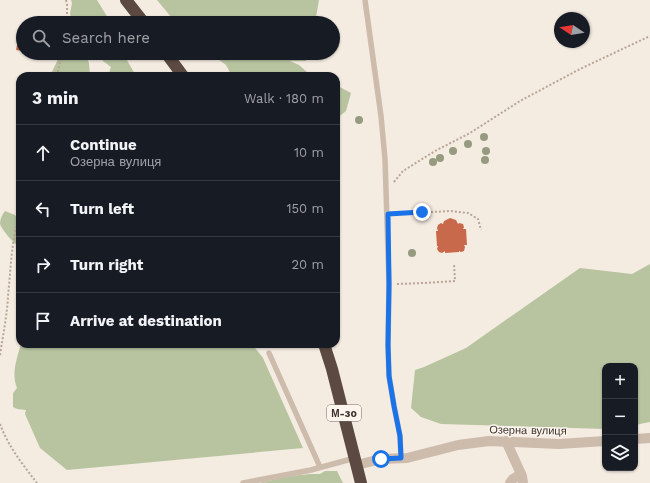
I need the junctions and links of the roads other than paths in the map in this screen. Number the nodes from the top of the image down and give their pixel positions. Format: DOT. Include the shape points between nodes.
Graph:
graph roads {
  1 [pos="126,0"];
  2 [pos="365,0"];
  3 [pos="139,16"];
  4 [pos="171,60"];
  5 [pos="179,72"];
  6 [pos="325,348"];
  7 [pos="269,353"];
  8 [pos="650,438"];
  9 [pos="638,439"];
  10 [pos="506,441"];
  11 [pos="602,441"];
  12 [pos="401,458"];
  13 [pos="356,461"];
  14 [pos="320,467"];
  15 [pos="522,478"];
  16 [pos="243,483"];
  17 [pos="361,483"];
  18 [pos="510,483"];
  1 -- 3 [label="highway"];
  2 -- 12 [label="lane" via="385,159 389,376 400,436"];
  4 -- 5 [label="highway"];
  6 -- 13 [label="highway, М-30"];
  7 -- 14 [label="lane"];
  8 -- 9 [label="street"];
  10 -- 11 [label="street, Озерна вулиця" via="559,444"];
  10 -- 12 [label="street, Озерна вулиця" via="458,445"];
  10 -- 15 [label="street"];
  12 -- 13 [label="street, Озерна вулиця"];
  13 -- 14 [label="lane"];
  13 -- 17 [label="highway, М-30"];
  14 -- 16 [label="lane"];
  15 -- 18 [label="street"];
}
